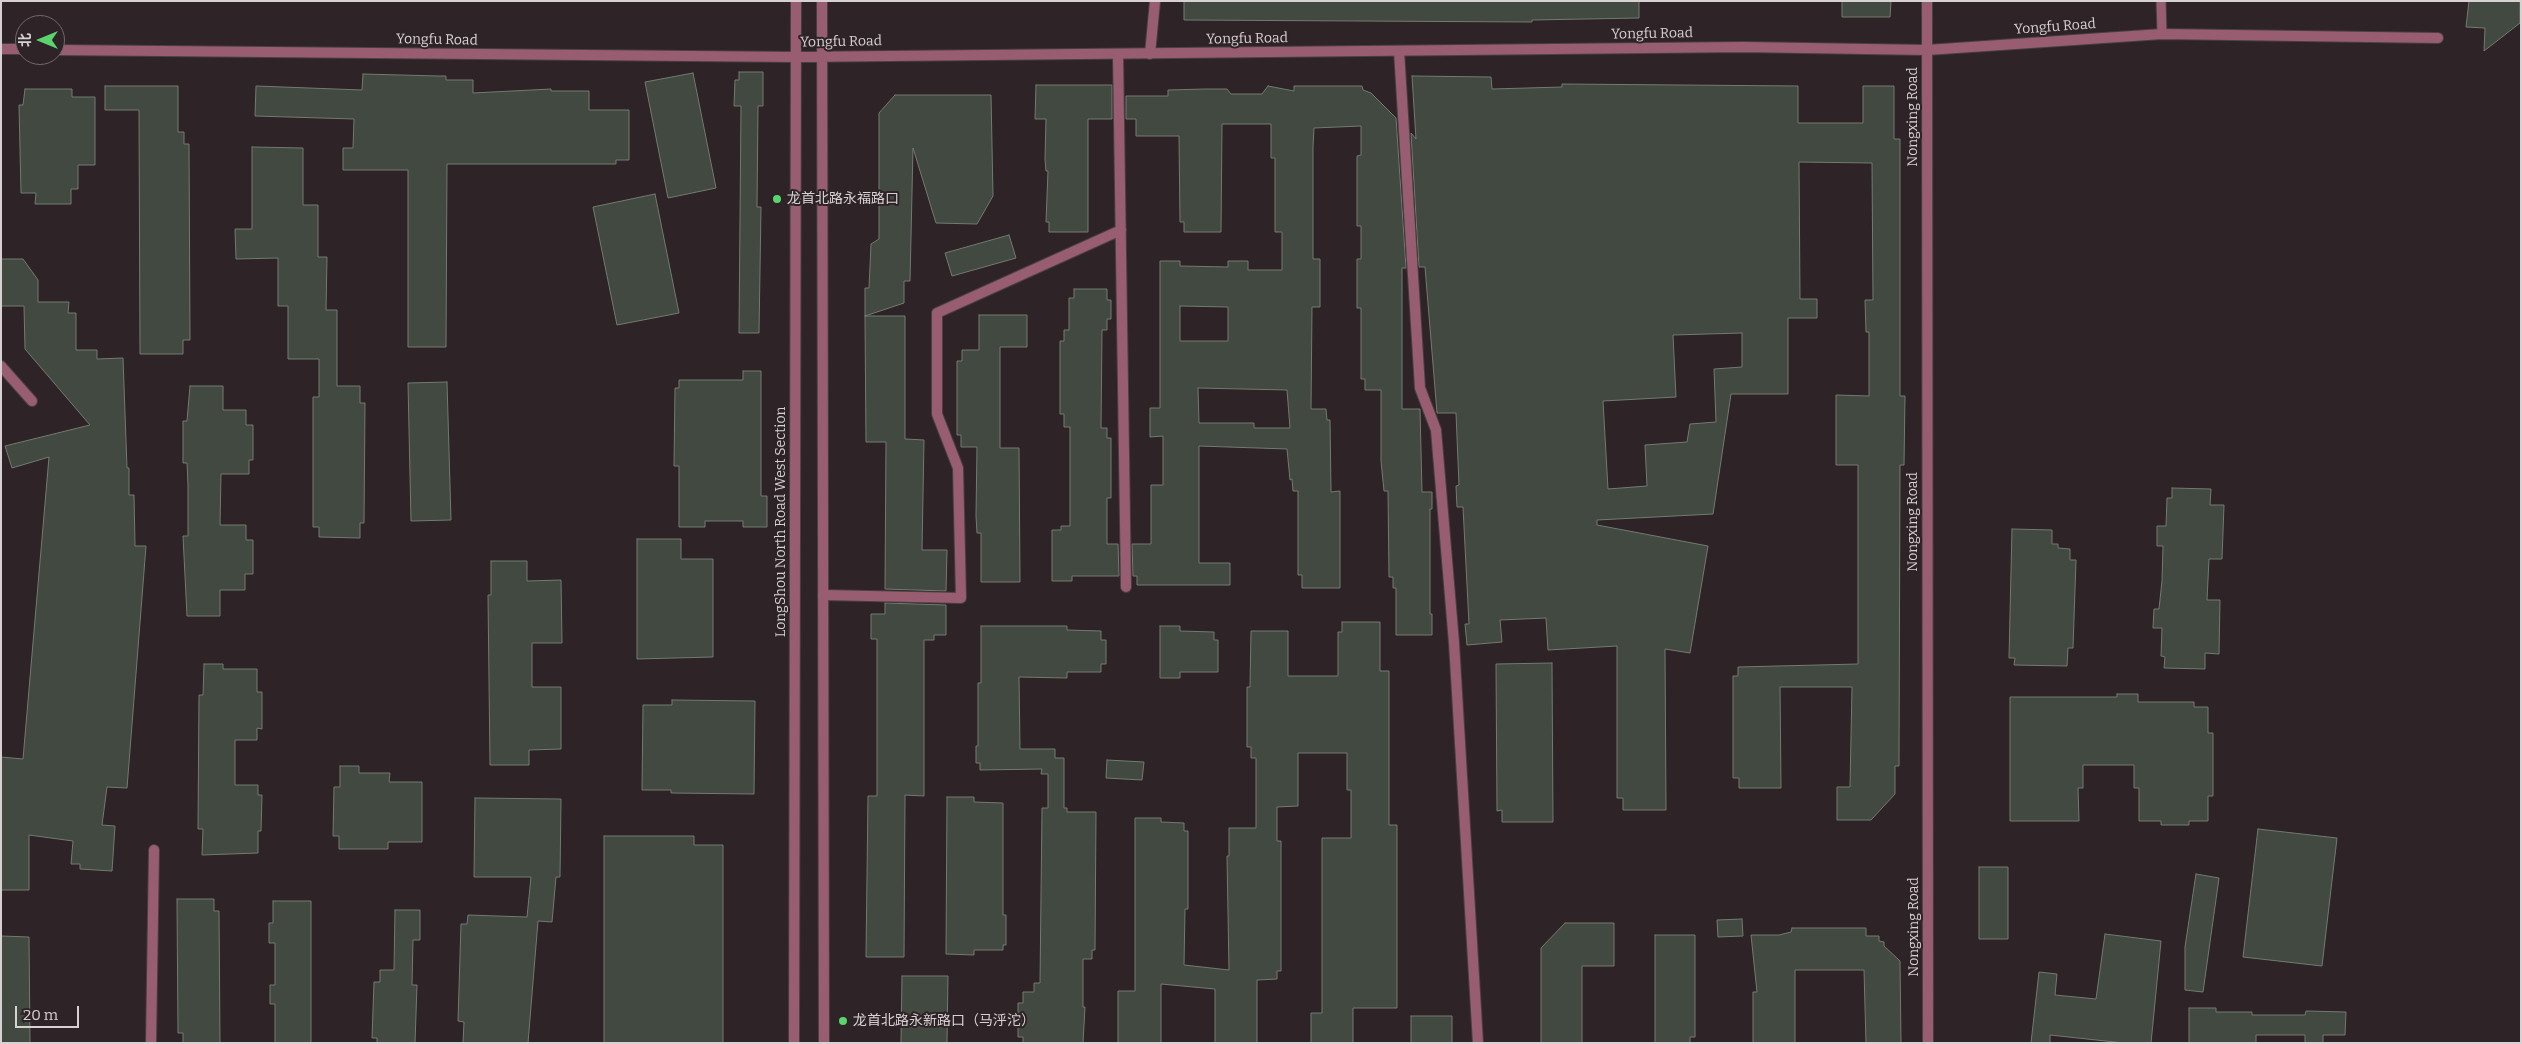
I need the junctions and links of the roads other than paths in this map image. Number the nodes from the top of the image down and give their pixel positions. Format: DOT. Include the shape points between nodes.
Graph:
graph roads {
  1 [pos="796,1"];
  2 [pos="822,1"];
  3 [pos="1155,1"];
  4 [pos="1927,1"];
  5 [pos="2161,1"];
  6 [pos="2162,34"];
  7 [pos="2438,38"];
  8 [pos="1,49"];
  9 [pos="15,50"];
  10 [pos="65,50"];
  11 [pos="1927,50"];
  12 [pos="1399,51"];
  13 [pos="1118,54"];
  14 [pos="1150,54"];
  15 [pos="822,55"];
  16 [pos="796,57"];
  17 [pos="1121,230"];
  18 [pos="1,366"];
  19 [pos="32,401"];
  20 [pos="1126,587"];
  21 [pos="823,595"];
  22 [pos="154,850"];
  23 [pos="151,1043"];
  24 [pos="794,1043"];
  25 [pos="824,1043"];
  26 [pos="1478,1043"];
  27 [pos="1928,1043"];
  1 -- 16 [label="street, LongShou North Road West Section"];
  2 -- 15 [label="street"];
  3 -- 14 [label="street"];
  4 -- 11 [label="street, Nongxing Road"];
  5 -- 6 [label="lane"];
  6 -- 7 [label="street, Yongfu Road"];
  6 -- 11 [label="street, Yongfu Road"];
  8 -- 9 [label="street"];
  10 -- 16 [label="street, Yongfu Road"];
  11 -- 12 [label="street, Yongfu Road" via="1742,47"];
  11 -- 27 [label="street, Nongxing Road"];
  12 -- 14 [label="street, Yongfu Road"];
  12 -- 26 [label="street" via="1420,388 1436,430 1454,643"];
  13 -- 14 [label="street, Yongfu Road"];
  13 -- 15 [label="street, Yongfu Road"];
  13 -- 17 [label="street"];
  15 -- 16 [label="street, Yongfu Road"];
  15 -- 21 [label="street"];
  16 -- 24 [label="street, LongShou North Road West Section"];
  17 -- 20 [label="street"];
  17 -- 21 [label="street" via="937,313 937,414 958,468 961,598"];
  18 -- 19 [label="street"];
  21 -- 25 [label="street"];
  22 -- 23 [label="street"];
}
